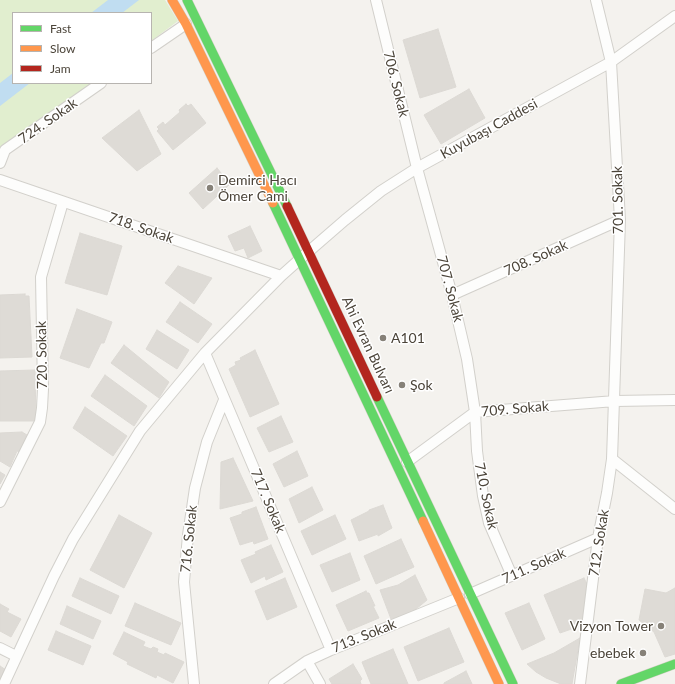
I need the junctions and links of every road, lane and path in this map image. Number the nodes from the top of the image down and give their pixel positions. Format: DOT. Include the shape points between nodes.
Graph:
graph roads {
  1 [pos="172,0"];
  2 [pos="187,0"];
  3 [pos="376,0"];
  4 [pos="596,0"];
  5 [pos="675,16"];
  6 [pos="186,24"];
  7 [pos="152,47"];
  8 [pos="611,62"];
  9 [pos="100,84"];
  10 [pos="0,163"];
  11 [pos="416,168"];
  12 [pos="0,180"];
  13 [pos="64,202"];
  14 [pos="620,220"];
  15 [pos="309,250"];
  16 [pos="300,259"];
  17 [pos="282,276"];
  18 [pos="452,295"];
  19 [pos="205,353"];
  20 [pos="224,400"];
  21 [pos="675,400"];
  22 [pos="614,401"];
  23 [pos="475,412"];
  24 [pos="612,459"];
  25 [pos="407,462"];
  26 [pos="0,502"];
  27 [pos="675,509"];
  28 [pos="598,538"];
  29 [pos="512,576"];
  30 [pos="470,594"];
  31 [pos="459,598"];
  32 [pos="0,648"];
  33 [pos="331,650"];
  34 [pos="16,656"];
  35 [pos="307,661"];
  36 [pos="675,664"];
  37 [pos="4,684"];
  38 [pos="194,684"];
  39 [pos="274,684"];
  40 [pos="320,684"];
  41 [pos="499,684"];
  42 [pos="513,684"];
  43 [pos="580,684"];
  44 [pos="621,684"];
  1 -- 6 [label="main road, Ahi Evran Bulvarı"];
  2 -- 15 [label="main road, Ahi Evran Bulvarı"];
  3 -- 11 [label="street, 706. Sokak"];
  4 -- 8 [label="street, 701. Sokak"];
  5 -- 8 [label="street, Kuyubaşı Caddesi"];
  6 -- 7 [label="street"];
  6 -- 16 [label="main road, Ahi Evran Bulvarı"];
  8 -- 11 [label="street, Kuyubaşı Caddesi"];
  8 -- 14 [label="street, 701. Sokak"];
  9 -- 10 [label="street, 724. Sokak" via="5,150"];
  11 -- 15 [label="street, Kuyubaşı Caddesi" via="381,191"];
  11 -- 18 [label="street, 707. Sokak"];
  12 -- 13 [label="street, 718. Sokak"];
  13 -- 17 [label="street, 718. Sokak"];
  13 -- 26 [label="street, 720. Sokak" via="41,278 43,389 40,422"];
  14 -- 18 [label="street, 708. Sokak"];
  14 -- 22 [label="street, 701. Sokak"];
  15 -- 16 [label="street, Kuyubaşı Caddesi"];
  15 -- 25 [label="main road, Ahi Evran Bulvarı"];
  16 -- 17 [label="street, Kuyubaşı Caddesi"];
  16 -- 31 [label="main road, Ahi Evran Bulvarı"];
  17 -- 19 [label="street, Kuyubaşı Caddesi"];
  18 -- 23 [label="street, 707. Sokak" via="467,359"];
  19 -- 20 [label="street, 717. Sokak"];
  19 -- 34 [label="street, Kuyubaşı Caddesi" via="140,432 73,539"];
  20 -- 33 [label="street, 717. Sokak"];
  20 -- 38 [label="street, 716. Sokak" via="205,450 195,488 188,535 184,582"];
  21 -- 22 [label="street, 709. Sokak"];
  22 -- 23 [label="street, 709. Sokak"];
  22 -- 24 [label="street, 712. Sokak"];
  23 -- 25 [label="street, 709. Sokak"];
  23 -- 29 [label="street, 710. Sokak" via="477,451 489,523"];
  24 -- 27 [label="street"];
  24 -- 28 [label="street, 712. Sokak"];
  25 -- 30 [label="main road, Ahi Evran Bulvarı"];
  28 -- 29 [label="street, 711. Sokak"];
  28 -- 43 [label="street, 712. Sokak"];
  29 -- 30 [label="street, 711. Sokak"];
  30 -- 42 [label="main road, Ahi Evran Bulvarı"];
  31 -- 33 [label="street, 713. Sokak"];
  31 -- 41 [label="main road, Ahi Evran Bulvarı"];
  32 -- 34 [label="street"];
  33 -- 35 [label="street, 713. Sokak"];
  34 -- 37 [label="street, Kuyubaşı Caddesi"];
  35 -- 39 [label="street, 713. Sokak"];
  35 -- 40 [label="street"];
  36 -- 44 [label="main road"];
}
